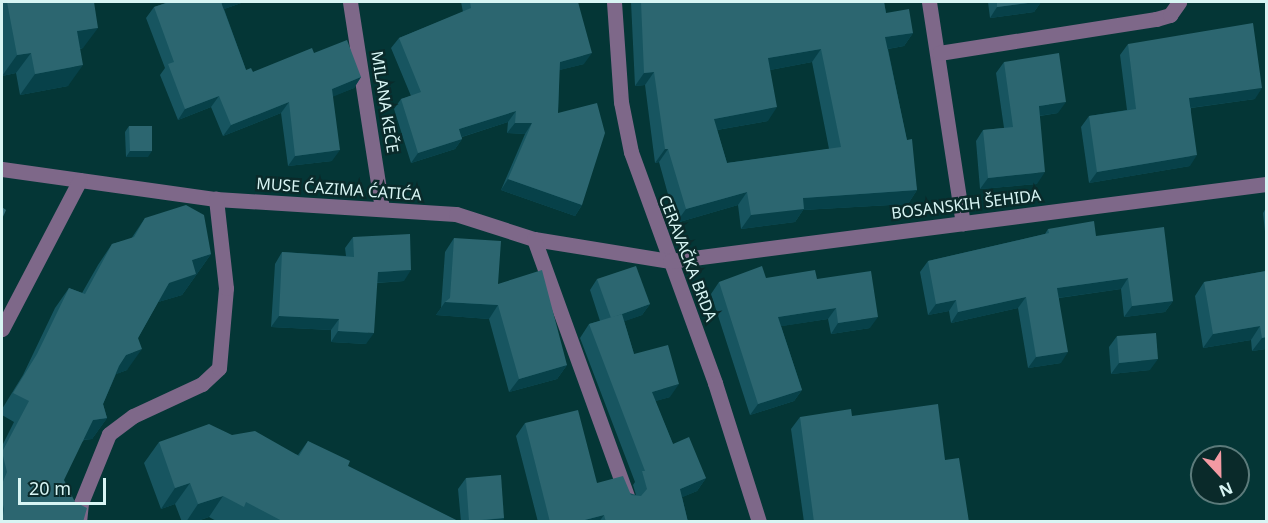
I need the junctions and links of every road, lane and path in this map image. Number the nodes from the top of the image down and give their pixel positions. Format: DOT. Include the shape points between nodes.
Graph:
graph roads {
  1 [pos="350,2"];
  2 [pos="614,2"];
  3 [pos="929,2"];
  4 [pos="1179,2"];
  5 [pos="939,52"];
  6 [pos="2,169"];
  7 [pos="80,180"];
  8 [pos="1266,184"];
  9 [pos="216,199"];
  10 [pos="382,208"];
  11 [pos="963,223"];
  12 [pos="534,239"];
  13 [pos="670,261"];
  14 [pos="2,329"];
  15 [pos="628,500"];
  16 [pos="79,522"];
  17 [pos="759,522"];
  1 -- 10 [label="street, MILANA KEČE"];
  2 -- 13 [label="street, CERAVAČKA BRDA" via="621,102 631,152"];
  3 -- 5 [label="street"];
  4 -- 5 [label="street" via="1170,15 1156,19"];
  5 -- 11 [label="street"];
  6 -- 7 [label="street, MUSE ĆAZIMA ĆATIĆA"];
  7 -- 9 [label="street, MUSE ĆAZIMA ĆATIĆA"];
  7 -- 14 [label="street"];
  8 -- 11 [label="street, BOSANSKIH ŠEHIDA"];
  9 -- 10 [label="street, MUSE ĆAZIMA ĆATIĆA"];
  9 -- 16 [label="street" via="226,288 219,368 202,384 133,416 109,434 81,503"];
  10 -- 12 [label="street, MUSE ĆAZIMA ĆATIĆA" via="456,214"];
  11 -- 13 [label="street, BOSANSKIH ŠEHIDA"];
  12 -- 13 [label="street, MUSE ĆAZIMA ĆATIĆA"];
  12 -- 15 [label="street"];
  13 -- 17 [label="street, CERAVAČKA BRDA" via="715,383"];
}
